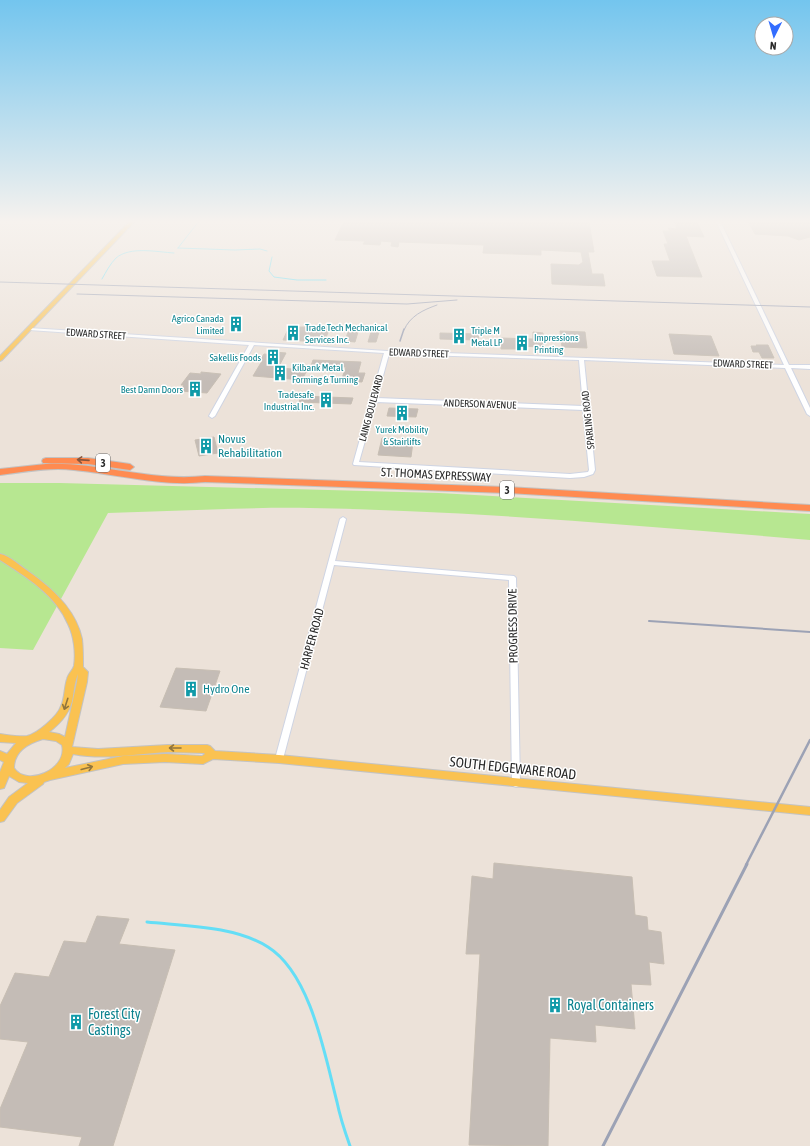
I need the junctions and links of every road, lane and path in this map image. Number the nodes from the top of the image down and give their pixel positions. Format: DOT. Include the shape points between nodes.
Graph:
graph roads {
  1 [pos="82,274"];
  2 [pos="744,274"];
  3 [pos="29,329"];
  4 [pos="252,344"];
  5 [pos="387,352"];
  6 [pos="0,359"];
  7 [pos="581,359"];
  8 [pos="788,366"];
  9 [pos="810,366"];
  10 [pos="374,400"];
  11 [pos="586,408"];
  12 [pos="810,414"];
  13 [pos="212,416"];
  14 [pos="0,465"];
  15 [pos="0,472"];
  16 [pos="584,475"];
  17 [pos="205,479"];
  18 [pos="810,508"];
  19 [pos="343,518"];
  20 [pos="0,556"];
  21 [pos="332,563"];
  22 [pos="78,668"];
  23 [pos="0,738"];
  24 [pos="32,738"];
  25 [pos="69,748"];
  26 [pos="212,754"];
  27 [pos="0,755"];
  28 [pos="279,759"];
  29 [pos="9,762"];
  30 [pos="45,777"];
  31 [pos="516,783"];
  32 [pos="0,785"];
  33 [pos="810,811"];
  34 [pos="0,818"];
  1 -- 3 [label="main road"];
  2 -- 8 [label="street"];
  3 -- 4 [label="street, EDWARD STREET"];
  3 -- 6 [label="main road"];
  4 -- 5 [label="street, EDWARD STREET"];
  4 -- 13 [label="street"];
  5 -- 7 [label="street, EDWARD STREET"];
  5 -- 10 [label="street, LAING BOULEVARD"];
  7 -- 8 [label="street, EDWARD STREET"];
  7 -- 11 [label="street, SPARLING ROAD"];
  8 -- 9 [label="street, EDWARD STREET"];
  8 -- 12 [label="street"];
  10 -- 11 [label="street, ANDERSON AVENUE"];
  10 -- 16 [label="street, LAING BOULEVARD" via="356,464"];
  11 -- 16 [label="street, SPARLING ROAD" via="592,470 591,473"];
  17 -- 14 [label="highway, ST. THOMAS EXPRESSWAY / 3, one-way" via="88,461 60,460"];
  15 -- 17 [label="highway, ST. THOMAS EXPRESSWAY / 3" via="30,467 73,467 191,482"];
  17 -- 18 [label="highway, ST. THOMAS EXPRESSWAY / 3" via="506,490"];
  19 -- 21 [label="street, HARPER ROAD"];
  20 -- 22 [label="main road" via="58,600 77,636"];
  21 -- 28 [label="street, HARPER ROAD"];
  21 -- 31 [label="street, PROGRESS DRIVE" via="512,578"];
  22 -- 24 [label="main road, one-way" via="72,673 66,707 62,714"];
  22 -- 25 [label="main road" via="84,672"];
  23 -- 24 [label="main road"];
  24 -- 25 [label="main road" via="52,735 59,737"];
  24 -- 29 [label="main road" via="16,748"];
  26 -- 25 [label="main road, SOUTH EDGEWARE ROAD, one-way" via="207,749 187,748 96,754"];
  25 -- 30 [label="main road" via="64,764"];
  26 -- 28 [label="main road, SOUTH EDGEWARE ROAD"];
  30 -- 26 [label="main road, SOUTH EDGEWARE ROAD, one-way" via="122,760 203,760"];
  27 -- 29 [label="main road"];
  28 -- 31 [label="main road, SOUTH EDGEWARE ROAD"];
  29 -- 30 [label="main road" via="9,769 18,778 33,780"];
  29 -- 32 [label="main road"];
  30 -- 34 [label="main road" via="13,800"];
  31 -- 33 [label="main road, SOUTH EDGEWARE ROAD"];
}
